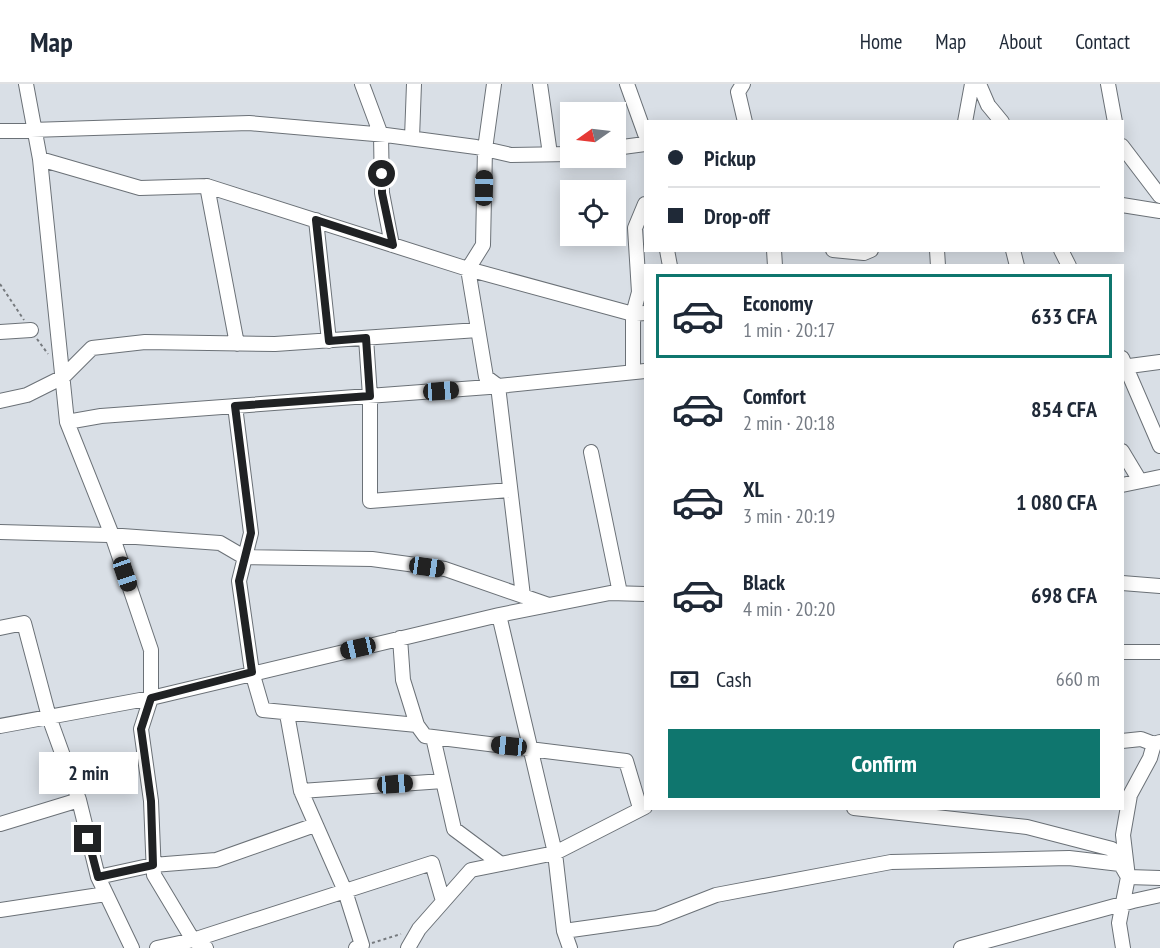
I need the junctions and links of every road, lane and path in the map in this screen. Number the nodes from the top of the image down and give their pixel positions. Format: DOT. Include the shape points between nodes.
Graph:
graph roads {
  1 [pos="26,84"];
  2 [pos="362,84"];
  3 [pos="414,84"];
  4 [pos="494,84"];
  5 [pos="540,84"];
  6 [pos="627,84"];
  7 [pos="743,84"];
  8 [pos="972,84"];
  9 [pos="979,84"];
  10 [pos="1108,84"];
  11 [pos="745,120"];
  12 [pos="965,120"];
  13 [pos="1000,120"];
  14 [pos="1115,120"];
  15 [pos="35,130"];
  16 [pos="0,131"];
  17 [pos="644,131"];
  18 [pos="381,135"];
  19 [pos="412,138"];
  20 [pos="644,144"];
  21 [pos="626,147"];
  22 [pos="485,149"];
  23 [pos="1124,149"];
  24 [pos="550,154"];
  25 [pos="560,154"];
  26 [pos="40,159"];
  27 [pos="207,186"];
  28 [pos="1160,196"];
  29 [pos="1124,205"];
  30 [pos="644,206"];
  31 [pos="1160,211"];
  32 [pos="316,220"];
  33 [pos="393,245"];
  34 [pos="468,268"];
  35 [pos="639,313"];
  36 [pos="31,330"];
  37 [pos="478,330"];
  38 [pos="0,332"];
  39 [pos="366,338"];
  40 [pos="329,341"];
  41 [pos="237,344"];
  42 [pos="1160,362"];
  43 [pos="1124,364"];
  44 [pos="639,372"];
  45 [pos="63,377"];
  46 [pos="498,386"];
  47 [pos="370,396"];
  48 [pos="0,400"];
  49 [pos="235,406"];
  50 [pos="67,422"];
  51 [pos="1160,446"];
  52 [pos="591,452"];
  53 [pos="1124,454"];
  54 [pos="1160,477"];
  55 [pos="1140,481"];
  56 [pos="1124,485"];
  57 [pos="510,490"];
  58 [pos="0,532"];
  59 [pos="112,536"];
  60 [pos="244,557"];
  61 [pos="1124,583"];
  62 [pos="1160,586"];
  63 [pos="620,593"];
  64 [pos="644,594"];
  65 [pos="523,596"];
  66 [pos="551,605"];
  67 [pos="499,615"];
  68 [pos="0,628"];
  69 [pos="400,638"];
  70 [pos="1124,652"];
  71 [pos="1160,652"];
  72 [pos="252,672"];
  73 [pos="151,698"];
  74 [pos="287,714"];
  75 [pos="50,717"];
  76 [pos="417,725"];
  77 [pos="0,726"];
  78 [pos="433,737"];
  79 [pos="1124,741"];
  80 [pos="1157,743"];
  81 [pos="529,748"];
  82 [pos="443,781"];
  83 [pos="301,791"];
  84 [pos="79,800"];
  85 [pos="642,807"];
  86 [pos="872,810"];
  87 [pos="0,824"];
  88 [pos="315,825"];
  89 [pos="555,853"];
  90 [pos="501,864"];
  91 [pos="1120,864"];
  92 [pos="153,865"];
  93 [pos="98,877"];
  94 [pos="1128,877"];
  95 [pos="1160,878"];
  96 [pos="345,891"];
  97 [pos="106,894"];
  98 [pos="1160,895"];
  99 [pos="443,902"];
  100 [pos="1122,903"];
  101 [pos="0,910"];
  102 [pos="419,929"];
  103 [pos="564,931"];
  104 [pos="192,940"];
  105 [pos="359,947"];
  106 [pos="132,948"];
  107 [pos="157,948"];
  108 [pos="206,948"];
  109 [pos="408,948"];
  110 [pos="570,948"];
  111 [pos="961,948"];
  112 [pos="1123,948"];
  1 -- 15 [label="street"];
  2 -- 18 [label="street"];
  3 -- 19 [label="street"];
  4 -- 22 [label="street"];
  5 -- 24 [label="street"];
  6 -- 17 [label="street"];
  7 -- 11 [label="street" via="738,92"];
  8 -- 12 [label="street"];
  9 -- 13 [label="street"];
  10 -- 14 [label="street"];
  15 -- 16 [label="street"];
  15 -- 18 [label="street" via="249,123"];
  15 -- 26 [label="street"];
  18 -- 19 [label="street"];
  18 -- 33 [label="street" via="382,193"];
  19 -- 22 [label="street"];
  20 -- 21 [label="street"];
  22 -- 24 [label="street" via="511,155"];
  22 -- 34 [label="street" via="483,245"];
  23 -- 28 [label="street"];
  24 -- 25 [label="street"];
  26 -- 27 [label="street" via="140,188"];
  26 -- 45 [label="street"];
  27 -- 32 [label="street"];
  27 -- 41 [label="street"];
  29 -- 31 [label="street"];
  30 -- 35 [label="street" via="635,228"];
  32 -- 33 [label="street"];
  32 -- 40 [label="street"];
  33 -- 34 [label="street"];
  34 -- 35 [label="street"];
  34 -- 37 [label="street"];
  35 -- 44 [label="street"];
  36 -- 38 [label="street"];
  37 -- 39 [label="street"];
  37 -- 46 [label="street" via="486,377"];
  39 -- 40 [label="street"];
  39 -- 47 [label="street"];
  40 -- 41 [label="street"];
  41 -- 45 [label="street" via="145,342 92,348"];
  42 -- 43 [label="street"];
  43 -- 51 [label="street"];
  44 -- 46 [label="street"];
  45 -- 48 [label="street" via="27,395"];
  45 -- 50 [label="street"];
  46 -- 47 [label="street"];
  46 -- 57 [label="street"];
  47 -- 49 [label="street"];
  47 -- 57 [label="street" via="370,501"];
  49 -- 50 [label="street"];
  49 -- 60 [label="street" via="251,533"];
  50 -- 59 [label="street"];
  52 -- 63 [label="street"];
  53 -- 55 [label="street"];
  54 -- 55 [label="street"];
  55 -- 56 [label="street"];
  57 -- 65 [label="street"];
  58 -- 59 [label="street"];
  59 -- 60 [label="street" via="220,543"];
  59 -- 73 [label="street" via="151,650"];
  60 -- 65 [label="street" via="372,559 445,569"];
  60 -- 72 [label="street" via="239,581"];
  61 -- 62 [label="street"];
  63 -- 64 [label="street"];
  63 -- 66 [label="street"];
  65 -- 66 [label="street"];
  66 -- 67 [label="street"];
  67 -- 69 [label="street"];
  67 -- 81 [label="street"];
  68 -- 75 [label="street" via="24,623"];
  69 -- 72 [label="street"];
  69 -- 76 [label="street" via="403,680"];
  70 -- 71 [label="street"];
  72 -- 73 [label="street"];
  72 -- 74 [label="street" via="263,710"];
  73 -- 75 [label="street"];
  73 -- 92 [label="street" via="141,729 151,801"];
  74 -- 76 [label="street"];
  74 -- 83 [label="street"];
  75 -- 77 [label="street"];
  75 -- 84 [label="street"];
  76 -- 78 [label="street" via="424,736"];
  78 -- 81 [label="street"];
  78 -- 82 [label="street"];
  79 -- 80 [label="street"];
  80 -- 94 [label="street" via="1130,795 1123,835"];
  81 -- 85 [label="street" via="626,761"];
  81 -- 89 [label="street"];
  82 -- 83 [label="street"];
  82 -- 90 [label="street" via="454,829"];
  83 -- 88 [label="street"];
  84 -- 87 [label="street"];
  84 -- 93 [label="street"];
  85 -- 89 [label="street"];
  86 -- 91 [label="street" via="1027,827 1112,849"];
  88 -- 92 [label="street" via="216,860"];
  88 -- 96 [label="street"];
  89 -- 90 [label="street"];
  89 -- 103 [label="street"];
  90 -- 99 [label="street" via="471,870"];
  91 -- 94 [label="street"];
  91 -- 103 [label="street" via="1068,858 891,862 716,895 657,918"];
  92 -- 93 [label="street"];
  92 -- 104 [label="street" via="154,875"];
  93 -- 97 [label="street"];
  94 -- 95 [label="street"];
  94 -- 100 [label="street"];
  96 -- 99 [label="street" via="432,863"];
  96 -- 104 [label="street"];
  96 -- 105 [label="street"];
  97 -- 101 [label="street"];
  97 -- 106 [label="street"];
  98 -- 100 [label="street"];
  99 -- 102 [label="street"];
  100 -- 111 [label="street"];
  100 -- 112 [label="street" via="1119,923"];
  102 -- 105 [label="path"];
  102 -- 109 [label="street"];
  103 -- 110 [label="street"];
  104 -- 107 [label="street"];
  104 -- 108 [label="street"];
}
